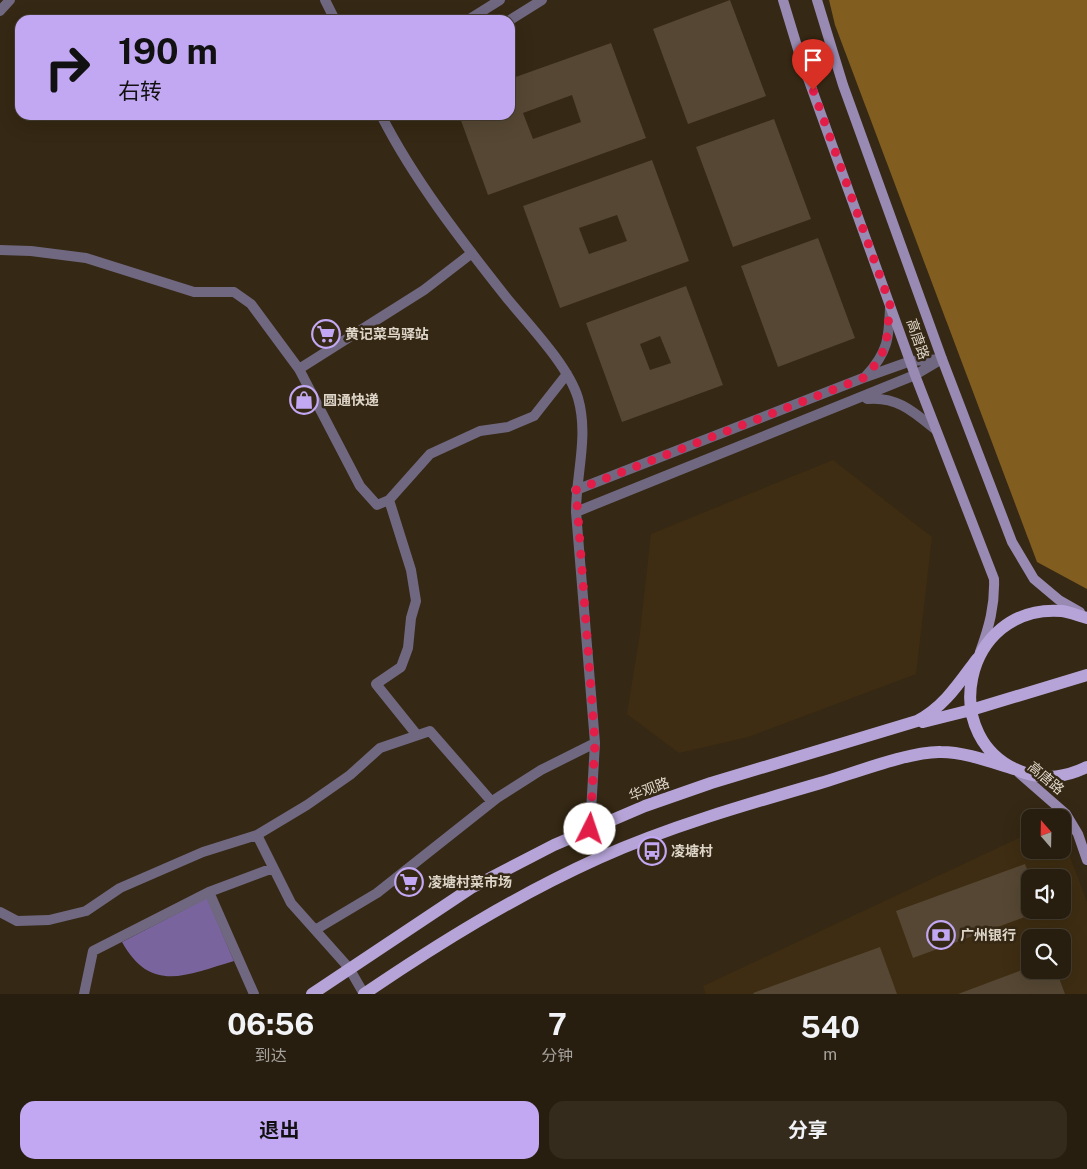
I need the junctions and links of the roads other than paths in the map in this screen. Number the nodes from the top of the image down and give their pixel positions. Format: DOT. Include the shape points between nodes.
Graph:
graph roads {
  1 [pos="10,0"];
  2 [pos="325,0"];
  3 [pos="500,0"];
  4 [pos="542,0"];
  5 [pos="783,0"];
  6 [pos="817,0"];
  7 [pos="0,11"];
  8 [pos="332,15"];
  9 [pos="476,15"];
  10 [pos="515,17"];
  11 [pos="384,120"];
  12 [pos="0,250"];
  13 [pos="472,253"];
  14 [pos="890,304"];
  15 [pos="942,359"];
  16 [pos="911,361"];
  17 [pos="299,369"];
  18 [pos="567,374"];
  19 [pos="915,375"];
  20 [pos="863,378"];
  21 [pos="856,400"];
  22 [pos="936,430"];
  23 [pos="576,490"];
  24 [pos="389,500"];
  25 [pos="576,512"];
  26 [pos="1087,617"];
  27 [pos="977,659"];
  28 [pos="1087,676"];
  29 [pos="971,710"];
  30 [pos="906,726"];
  31 [pos="417,735"];
  32 [pos="595,743"];
  33 [pos="1087,767"];
  34 [pos="1014,769"];
  35 [pos="492,802"];
  36 [pos="590,829"];
  37 [pos="257,835"];
  38 [pos="1087,860"];
  39 [pos="273,868"];
  40 [pos="209,892"];
  41 [pos="0,912"];
  42 [pos="315,930"];
  43 [pos="350,968"];
  44 [pos="84,994"];
  45 [pos="254,994"];
  46 [pos="312,994"];
  47 [pos="364,994"];
  1 -- 7 [label="street"];
  2 -- 8 [label="street"];
  3 -- 9 [label="street"];
  4 -- 10 [label="street"];
  5 -- 14 [label="street, 高唐路" via="800,56"];
  6 -- 15 [label="street, 高唐路" via="843,85"];
  11 -- 13 [label="street" via="397,146"];
  12 -- 17 [label="street" via="31,250 86,258 194,292 234,292 251,304"];
  13 -- 17 [label="street" via="424,290"];
  13 -- 18 [label="street"];
  14 -- 16 [label="street, 高唐路"];
  14 -- 20 [label="street" via="886,346"];
  15 -- 16 [label="street"];
  15 -- 19 [label="street"];
  15 -- 26 [label="street, 高唐路" via="1020,558 1046,590"];
  16 -- 19 [label="street, 高唐路"];
  16 -- 20 [label="street"];
  17 -- 24 [label="street" via="360,486 377,504"];
  18 -- 23 [label="street" via="578,399 583,435"];
  18 -- 24 [label="street" via="534,416 508,428 480,431 430,454"];
  19 -- 21 [label="street"];
  19 -- 22 [label="street, 高唐路"];
  20 -- 23 [label="street"];
  21 -- 22 [label="street" via="876,398 901,403"];
  21 -- 25 [label="street"];
  22 -- 27 [label="street, 高唐路" via="994,579 994,606"];
  23 -- 25 [label="street"];
  24 -- 31 [label="street" via="411,570 416,601 408,648 401,667 376,684"];
  25 -- 32 [label="street"];
  26 -- 27 [label="main road, 华观路" via="1062,611 1038,612 1013,620 995,633"];
  27 -- 29 [label="main road" via="970,683"];
  27 -- 30 [label="main road, 华观路" via="944,702 931,714"];
  28 -- 29 [label="main road"];
  29 -- 30 [label="main road"];
  29 -- 34 [label="main road" via="994,755"];
  30 -- 36 [label="main road, 华观路" via="711,783"];
  31 -- 35 [label="street" via="430,731"];
  31 -- 37 [label="street" via="380,748 307,806"];
  32 -- 35 [label="street" via="541,770"];
  32 -- 36 [label="street"];
  33 -- 34 [label="main road" via="1052,778"];
  34 -- 38 [label="street, 高唐路" via="1066,814 1078,834"];
  34 -- 47 [label="main road" via="956,753 926,753 679,827 600,858 518,898 466,926"];
  35 -- 42 [label="street" via="377,893"];
  36 -- 43 [label="main road, 华观路" via="528,857 472,888"];
  37 -- 39 [label="street"];
  37 -- 41 [label="street" via="203,852 120,888 86,912 49,920 25,921 17,921"];
  39 -- 40 [label="street"];
  39 -- 42 [label="street" via="291,903"];
  40 -- 44 [label="street" via="93,951"];
  40 -- 45 [label="street"];
  42 -- 43 [label="street"];
  43 -- 46 [label="main road, 华观路"];
  43 -- 47 [label="street"];
}
